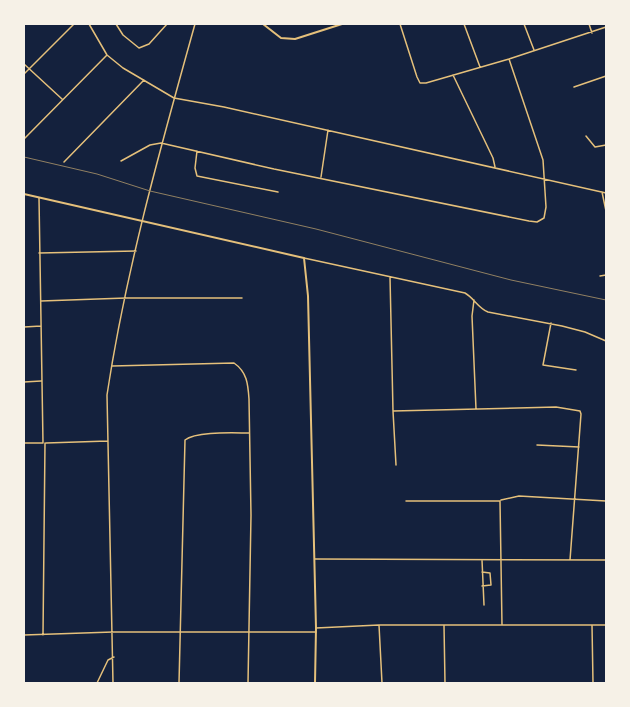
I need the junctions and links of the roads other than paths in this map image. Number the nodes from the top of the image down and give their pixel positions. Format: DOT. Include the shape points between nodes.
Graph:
graph roads {
  1 [pos="74,24"];
  2 [pos="89,24"];
  3 [pos="116,24"];
  4 [pos="167,24"];
  5 [pos="195,24"];
  6 [pos="263,24"];
  7 [pos="342,24"];
  8 [pos="400,24"];
  9 [pos="464,24"];
  10 [pos="524,24"];
  11 [pos="589,24"];
  12 [pos="606,27"];
  13 [pos="592,33"];
  14 [pos="534,50"];
  15 [pos="107,55"];
  16 [pos="508,60"];
  17 [pos="24,64"];
  18 [pos="480,68"];
  19 [pos="29,69"];
  20 [pos="24,74"];
  21 [pos="453,76"];
  22 [pos="606,76"];
  23 [pos="144,80"];
  24 [pos="574,87"];
  25 [pos="174,98"];
  26 [pos="63,99"];
  27 [pos="328,130"];
  28 [pos="586,136"];
  29 [pos="24,139"];
  30 [pos="161,143"];
  31 [pos="606,145"];
  32 [pos="197,151"];
  33 [pos="120,161"];
  34 [pos="64,162"];
  35 [pos="495,167"];
  36 [pos="321,177"];
  37 [pos="545,178"];
  38 [pos="278,192"];
  39 [pos="602,192"];
  40 [pos="606,193"];
  41 [pos="24,194"];
  42 [pos="39,198"];
  43 [pos="606,211"];
  44 [pos="143,222"];
  45 [pos="136,251"];
  46 [pos="39,253"];
  47 [pos="304,258"];
  48 [pos="606,275"];
  49 [pos="600,276"];
  50 [pos="390,277"];
  51 [pos="126,298"];
  52 [pos="242,298"];
  53 [pos="474,300"];
  54 [pos="41,301"];
  55 [pos="551,323"];
  56 [pos="41,326"];
  57 [pos="24,327"];
  58 [pos="606,340"];
  59 [pos="112,366"];
  60 [pos="576,370"];
  61 [pos="41,381"];
  62 [pos="24,382"];
  63 [pos="476,410"];
  64 [pos="393,411"];
  65 [pos="249,432"];
  66 [pos="108,441"];
  67 [pos="24,443"];
  68 [pos="44,443"];
  69 [pos="538,445"];
  70 [pos="579,447"];
  71 [pos="396,466"];
  72 [pos="575,499"];
  73 [pos="406,501"];
  74 [pos="500,501"];
  75 [pos="606,501"];
  76 [pos="315,559"];
  77 [pos="482,560"];
  78 [pos="501,560"];
  79 [pos="570,560"];
  80 [pos="606,560"];
  81 [pos="482,572"];
  82 [pos="482,586"];
  83 [pos="484,605"];
  84 [pos="379,625"];
  85 [pos="444,625"];
  86 [pos="502,625"];
  87 [pos="592,625"];
  88 [pos="606,625"];
  89 [pos="316,628"];
  90 [pos="113,632"];
  91 [pos="179,632"];
  92 [pos="248,632"];
  93 [pos="316,632"];
  94 [pos="24,635"];
  95 [pos="43,635"];
  96 [pos="114,656"];
  97 [pos="97,683"];
  98 [pos="113,683"];
  99 [pos="179,683"];
  100 [pos="248,683"];
  101 [pos="316,683"];
  102 [pos="382,683"];
  103 [pos="445,683"];
  104 [pos="593,683"];
  1 -- 19 [label="street"];
  2 -- 15 [label="street"];
  3 -- 4 [label="street" via="123,35 139,48 149,44"];
  5 -- 25 [label="street"];
  6 -- 7 [label="street" via="280,38 295,39"];
  8 -- 21 [label="street" via="420,83"];
  9 -- 18 [label="street"];
  10 -- 14 [label="street"];
  11 -- 13 [label="street"];
  12 -- 13 [label="street"];
  13 -- 14 [label="street"];
  14 -- 16 [label="street"];
  15 -- 23 [label="street"];
  15 -- 26 [label="street"];
  16 -- 18 [label="street"];
  16 -- 37 [label="street" via="542,154"];
  17 -- 19 [label="street"];
  18 -- 21 [label="street"];
  19 -- 20 [label="street"];
  19 -- 26 [label="street"];
  21 -- 35 [label="street"];
  22 -- 24 [label="street"];
  23 -- 25 [label="street"];
  23 -- 34 [label="street"];
  25 -- 27 [label="street"];
  25 -- 30 [label="street"];
  26 -- 29 [label="street"];
  27 -- 35 [label="street"];
  27 -- 36 [label="street"];
  28 -- 31 [label="street" via="595,147"];
  30 -- 32 [label="street"];
  30 -- 33 [label="street" via="150,145"];
  30 -- 44 [label="street"];
  32 -- 36 [label="street"];
  32 -- 38 [label="street" via="197,176"];
  35 -- 37 [label="street"];
  36 -- 37 [label="street" via="537,222 543,220 546,215"];
  37 -- 39 [label="street"];
  39 -- 40 [label="street"];
  39 -- 43 [label="street"];
  41 -- 42 [label="street"];
  42 -- 44 [label="street"];
  42 -- 46 [label="street"];
  44 -- 45 [label="street"];
  44 -- 47 [label="street"];
  45 -- 46 [label="street"];
  45 -- 51 [label="street"];
  46 -- 54 [label="street"];
  47 -- 50 [label="street"];
  47 -- 76 [label="street" via="308,296"];
  48 -- 49 [label="street"];
  50 -- 53 [label="street" via="464,293"];
  50 -- 64 [label="street"];
  51 -- 52 [label="street"];
  51 -- 54 [label="street"];
  51 -- 59 [label="street"];
  53 -- 55 [label="street" via="482,310 488,312"];
  53 -- 63 [label="street" via="472,316"];
  54 -- 56 [label="street"];
  55 -- 58 [label="street"];
  55 -- 60 [label="street" via="543,365"];
  56 -- 57 [label="street"];
  56 -- 61 [label="street"];
  59 -- 65 [label="street" via="234,363 243,370 248,386"];
  59 -- 66 [label="street" via="107,395"];
  61 -- 62 [label="street"];
  61 -- 68 [label="street"];
  63 -- 64 [label="street"];
  63 -- 70 [label="street" via="556,407 578,410 581,414"];
  64 -- 71 [label="street"];
  65 -- 91 [label="street" via="191,437 185,440"];
  65 -- 92 [label="street" via="251,515"];
  66 -- 68 [label="street"];
  66 -- 90 [label="street"];
  67 -- 68 [label="street"];
  68 -- 95 [label="street"];
  69 -- 70 [label="street"];
  70 -- 72 [label="street"];
  72 -- 74 [label="street" via="519,496"];
  72 -- 75 [label="street"];
  72 -- 79 [label="street"];
  73 -- 74 [label="street"];
  74 -- 78 [label="street"];
  76 -- 77 [label="street"];
  76 -- 89 [label="street"];
  77 -- 78 [label="street"];
  77 -- 81 [label="street"];
  78 -- 79 [label="street"];
  78 -- 86 [label="street"];
  79 -- 80 [label="street"];
  81 -- 82 [label="street"];
  81 -- 82 [label="street" via="490,573 491,586"];
  82 -- 83 [label="street"];
  84 -- 85 [label="street"];
  84 -- 89 [label="street"];
  84 -- 102 [label="street"];
  85 -- 86 [label="street"];
  85 -- 103 [label="street"];
  86 -- 87 [label="street"];
  87 -- 88 [label="street"];
  87 -- 104 [label="street"];
  89 -- 93 [label="street"];
  90 -- 91 [label="street"];
  90 -- 95 [label="street"];
  90 -- 96 [label="street"];
  91 -- 92 [label="street"];
  91 -- 99 [label="street"];
  92 -- 93 [label="street"];
  92 -- 100 [label="street"];
  93 -- 101 [label="street"];
  94 -- 95 [label="street"];
  96 -- 97 [label="street" via="108,660"];
  96 -- 98 [label="street"];
}
